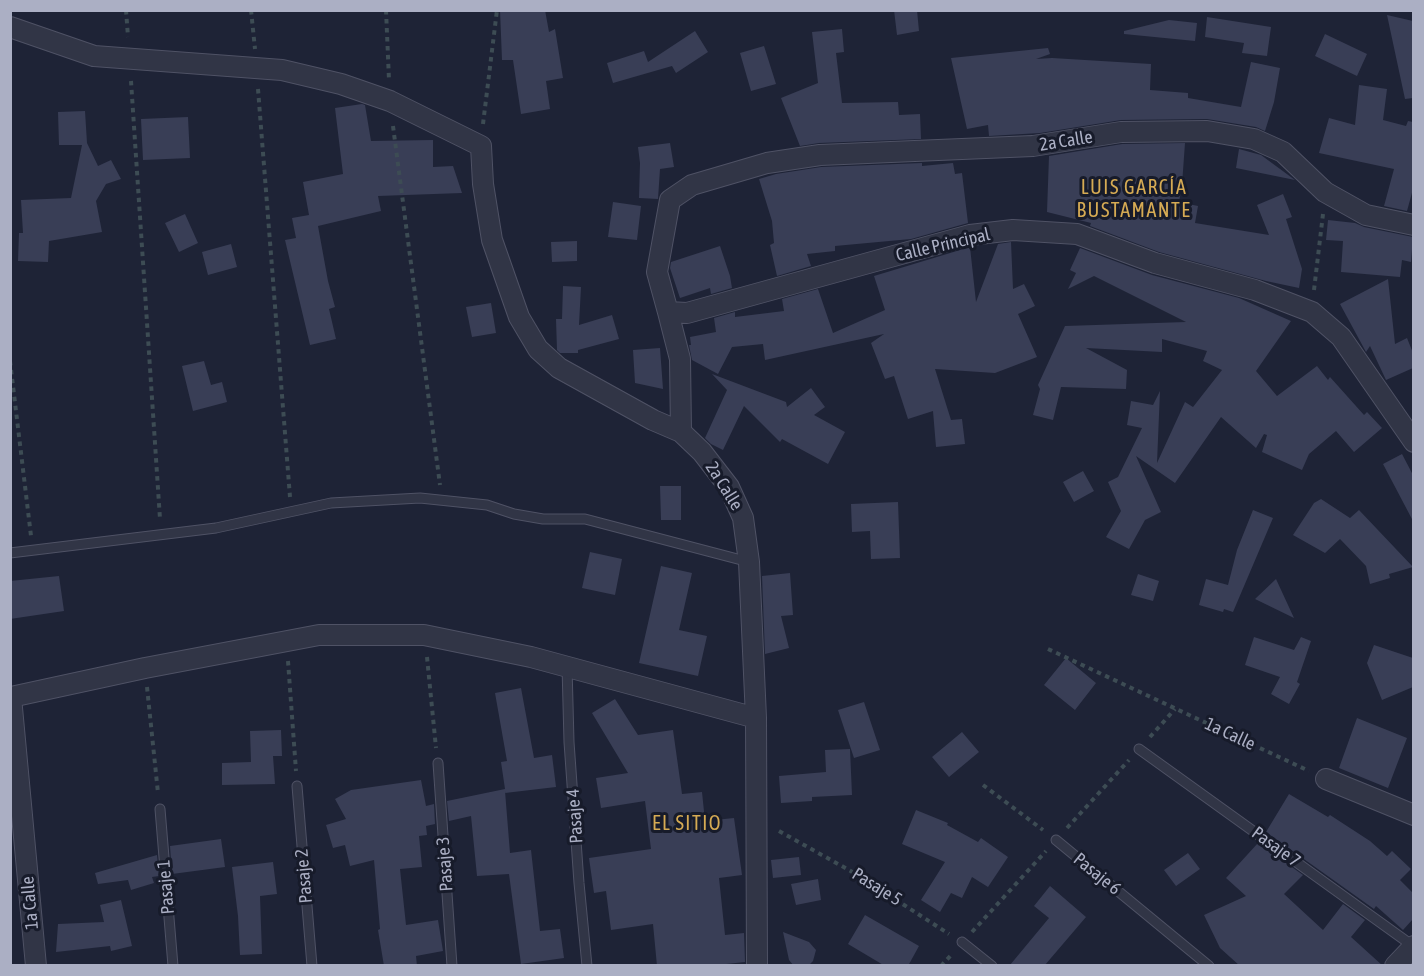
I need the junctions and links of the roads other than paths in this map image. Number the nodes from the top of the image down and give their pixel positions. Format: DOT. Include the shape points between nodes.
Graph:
graph roads {
  1 [pos="10,27"];
  2 [pos="1413,225"];
  3 [pos="668,312"];
  4 [pos="681,432"];
  5 [pos="1413,442"];
  6 [pos="10,553"];
  7 [pos="748,562"];
  8 [pos="567,666"];
  9 [pos="11,697"];
  10 [pos="756,718"];
  11 [pos="1139,749"];
  12 [pos="438,763"];
  13 [pos="1326,779"];
  14 [pos="297,786"];
  15 [pos="160,809"];
  16 [pos="1413,815"];
  17 [pos="1056,840"];
  18 [pos="962,942"];
  19 [pos="1413,946"];
  20 [pos="36,966"];
  21 [pos="173,966"];
  22 [pos="312,966"];
  23 [pos="452,966"];
  24 [pos="588,966"];
  25 [pos="757,966"];
  26 [pos="992,966"];
  27 [pos="1209,966"];
  28 [pos="1395,966"];
  1 -- 4 [label="street, 2a Calle" via="94,56 282,70 331,82 390,101 480,146 492,240 519,317 538,349 559,369"];
  2 -- 3 [label="street, 2a Calle" via="1366,215 1325,192 1283,152 1254,139 1207,131 1121,132 1033,146 820,155 767,163 692,185 670,200 657,272"];
  3 -- 4 [label="street" via="680,359"];
  3 -- 5 [label="street, Calle Principal" via="687,313 970,235 1013,230 1077,234 1312,312 1341,337"];
  4 -- 7 [label="street, 2a Calle" via="729,487 743,518"];
  6 -- 7 [label="lane" via="216,528 331,503 420,498 487,505 543,519 585,519"];
  7 -- 10 [label="street, 2a Calle"];
  8 -- 9 [label="street" via="424,635 319,635"];
  8 -- 10 [label="street"];
  8 -- 24 [label="lane, Pasaje 4" via="578,872"];
  9 -- 20 [label="street, 1a Calle"];
  10 -- 25 [label="street, 2a Calle"];
  11 -- 19 [label="lane, Pasaje 7"];
  12 -- 23 [label="lane, Pasaje 3"];
  13 -- 16 [label="street"];
  14 -- 22 [label="lane, Pasaje 2"];
  15 -- 21 [label="lane, Pasaje 1"];
  17 -- 27 [label="lane, Pasaje 6"];
  18 -- 26 [label="lane"];
  19 -- 28 [label="street"];
}
